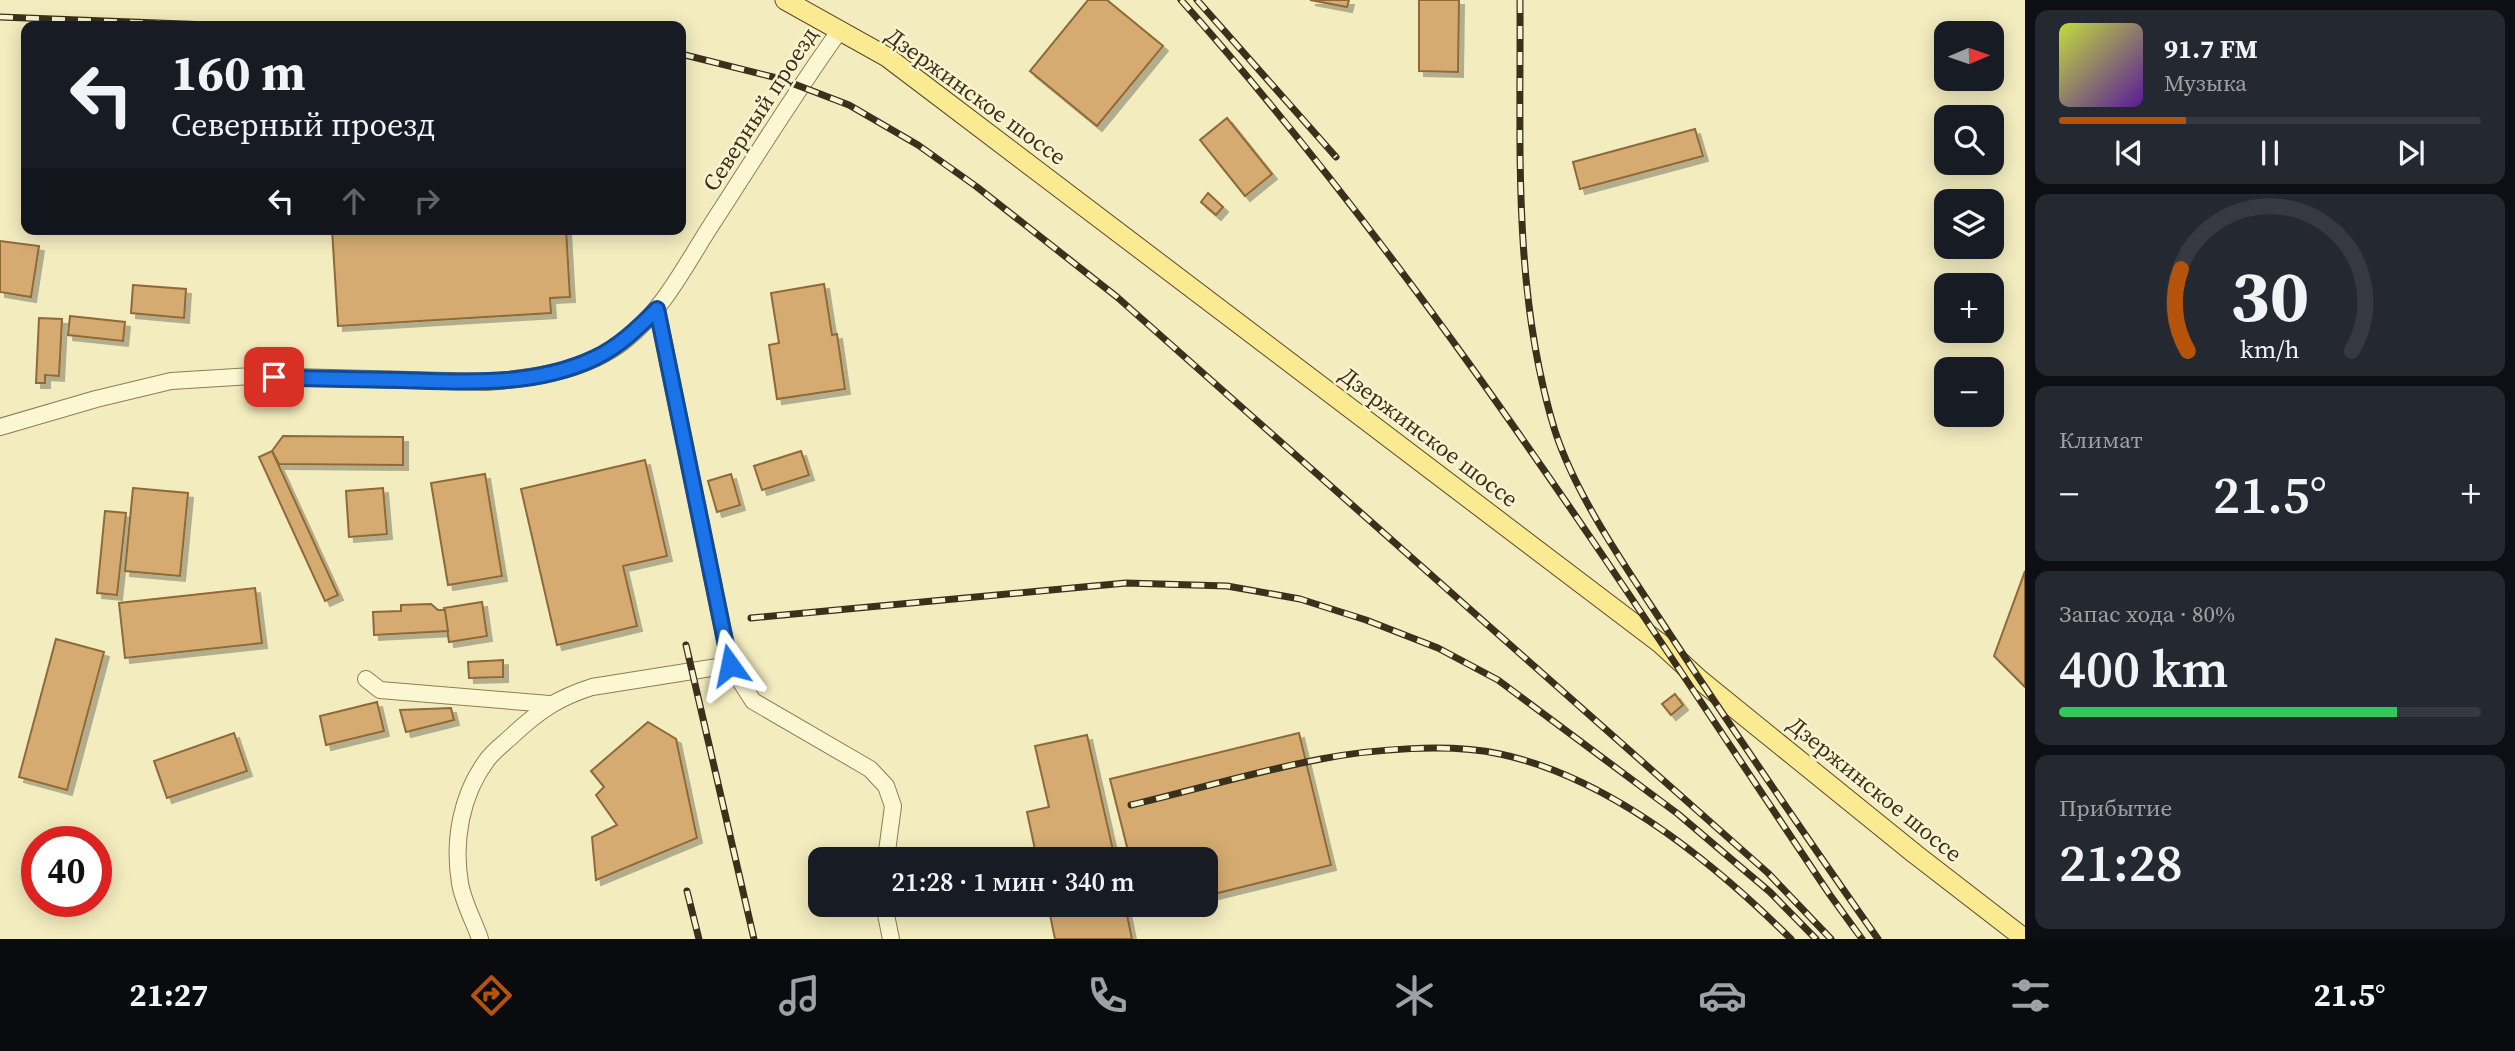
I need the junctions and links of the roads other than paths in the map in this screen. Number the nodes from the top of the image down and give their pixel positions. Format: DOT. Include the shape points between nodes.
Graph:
graph roads {
  1 [pos="785,0"];
  2 [pos="840,30"];
  3 [pos="657,309"];
  4 [pos="0,427"];
  5 [pos="730,665"];
  6 [pos="366,679"];
  7 [pos="549,704"];
  8 [pos="888,847"];
  9 [pos="886,917"];
  10 [pos="480,939"];
  11 [pos="891,939"];
  12 [pos="2025,939"];
  1 -- 2 [label="main road, Дзержинское шоссе"];
  2 -- 3 [label="street, Северный проезд"];
  2 -- 12 [label="main road, Дзержинское шоссе" via="887,57 1661,644"];
  3 -- 4 [label="street, Северный проезд" via="623,341 595,358 524,379 451,382 252,376 171,381"];
  3 -- 5 [label="street"];
  5 -- 7 [label="street" via="592,687"];
  5 -- 8 [label="street" via="753,701 870,769 886,786 893,806"];
  6 -- 7 [label="street" via="380,690"];
  7 -- 10 [label="street" via="487,759 465,801 458,838 460,885"];
  9 -- 11 [label="street"];
}
